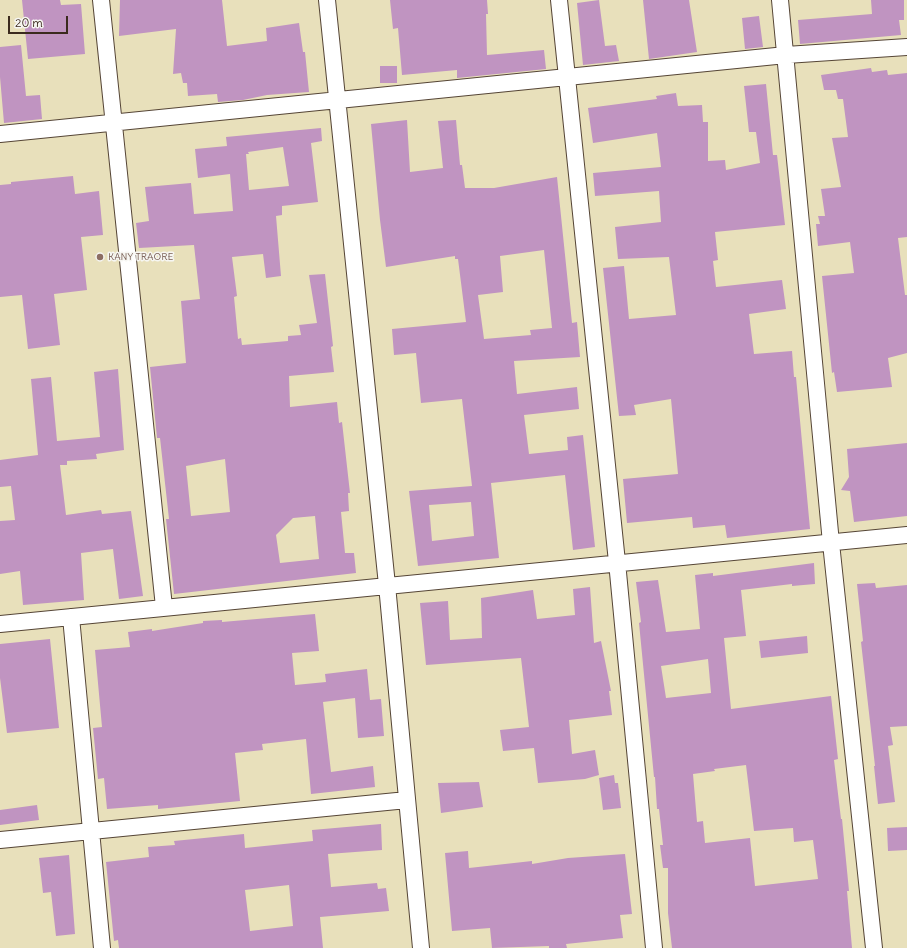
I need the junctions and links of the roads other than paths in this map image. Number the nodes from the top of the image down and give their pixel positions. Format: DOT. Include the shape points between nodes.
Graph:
graph roads {
  1 [pos="102,0"];
  2 [pos="327,0"];
  3 [pos="559,0"];
  4 [pos="780,0"];
  5 [pos="907,47"];
  6 [pos="786,55"];
  7 [pos="567,77"];
  8 [pos="337,100"];
  9 [pos="114,122"];
  10 [pos="0,134"];
  11 [pos="907,536"];
  12 [pos="831,543"];
  13 [pos="617,562"];
  14 [pos="387,585"];
  15 [pos="164,607"];
  16 [pos="71,617"];
  17 [pos="0,624"];
  18 [pos="407,800"];
  19 [pos="91,831"];
  20 [pos="0,840"];
  21 [pos="102,948"];
  22 [pos="421,948"];
  23 [pos="654,948"];
  24 [pos="874,948"];
  1 -- 9 [label="street"];
  2 -- 8 [label="street"];
  3 -- 7 [label="street"];
  4 -- 6 [label="street"];
  5 -- 6 [label="street"];
  6 -- 7 [label="street"];
  6 -- 12 [label="street"];
  7 -- 8 [label="street"];
  7 -- 13 [label="street"];
  8 -- 9 [label="street"];
  8 -- 14 [label="street"];
  9 -- 10 [label="street"];
  9 -- 15 [label="street"];
  11 -- 12 [label="street"];
  12 -- 13 [label="street"];
  12 -- 24 [label="street"];
  13 -- 14 [label="street"];
  13 -- 23 [label="street"];
  14 -- 15 [label="street"];
  14 -- 18 [label="street"];
  15 -- 16 [label="street"];
  16 -- 17 [label="street"];
  16 -- 19 [label="street"];
  18 -- 19 [label="street"];
  18 -- 22 [label="street"];
  19 -- 20 [label="street"];
  19 -- 21 [label="street"];
}
